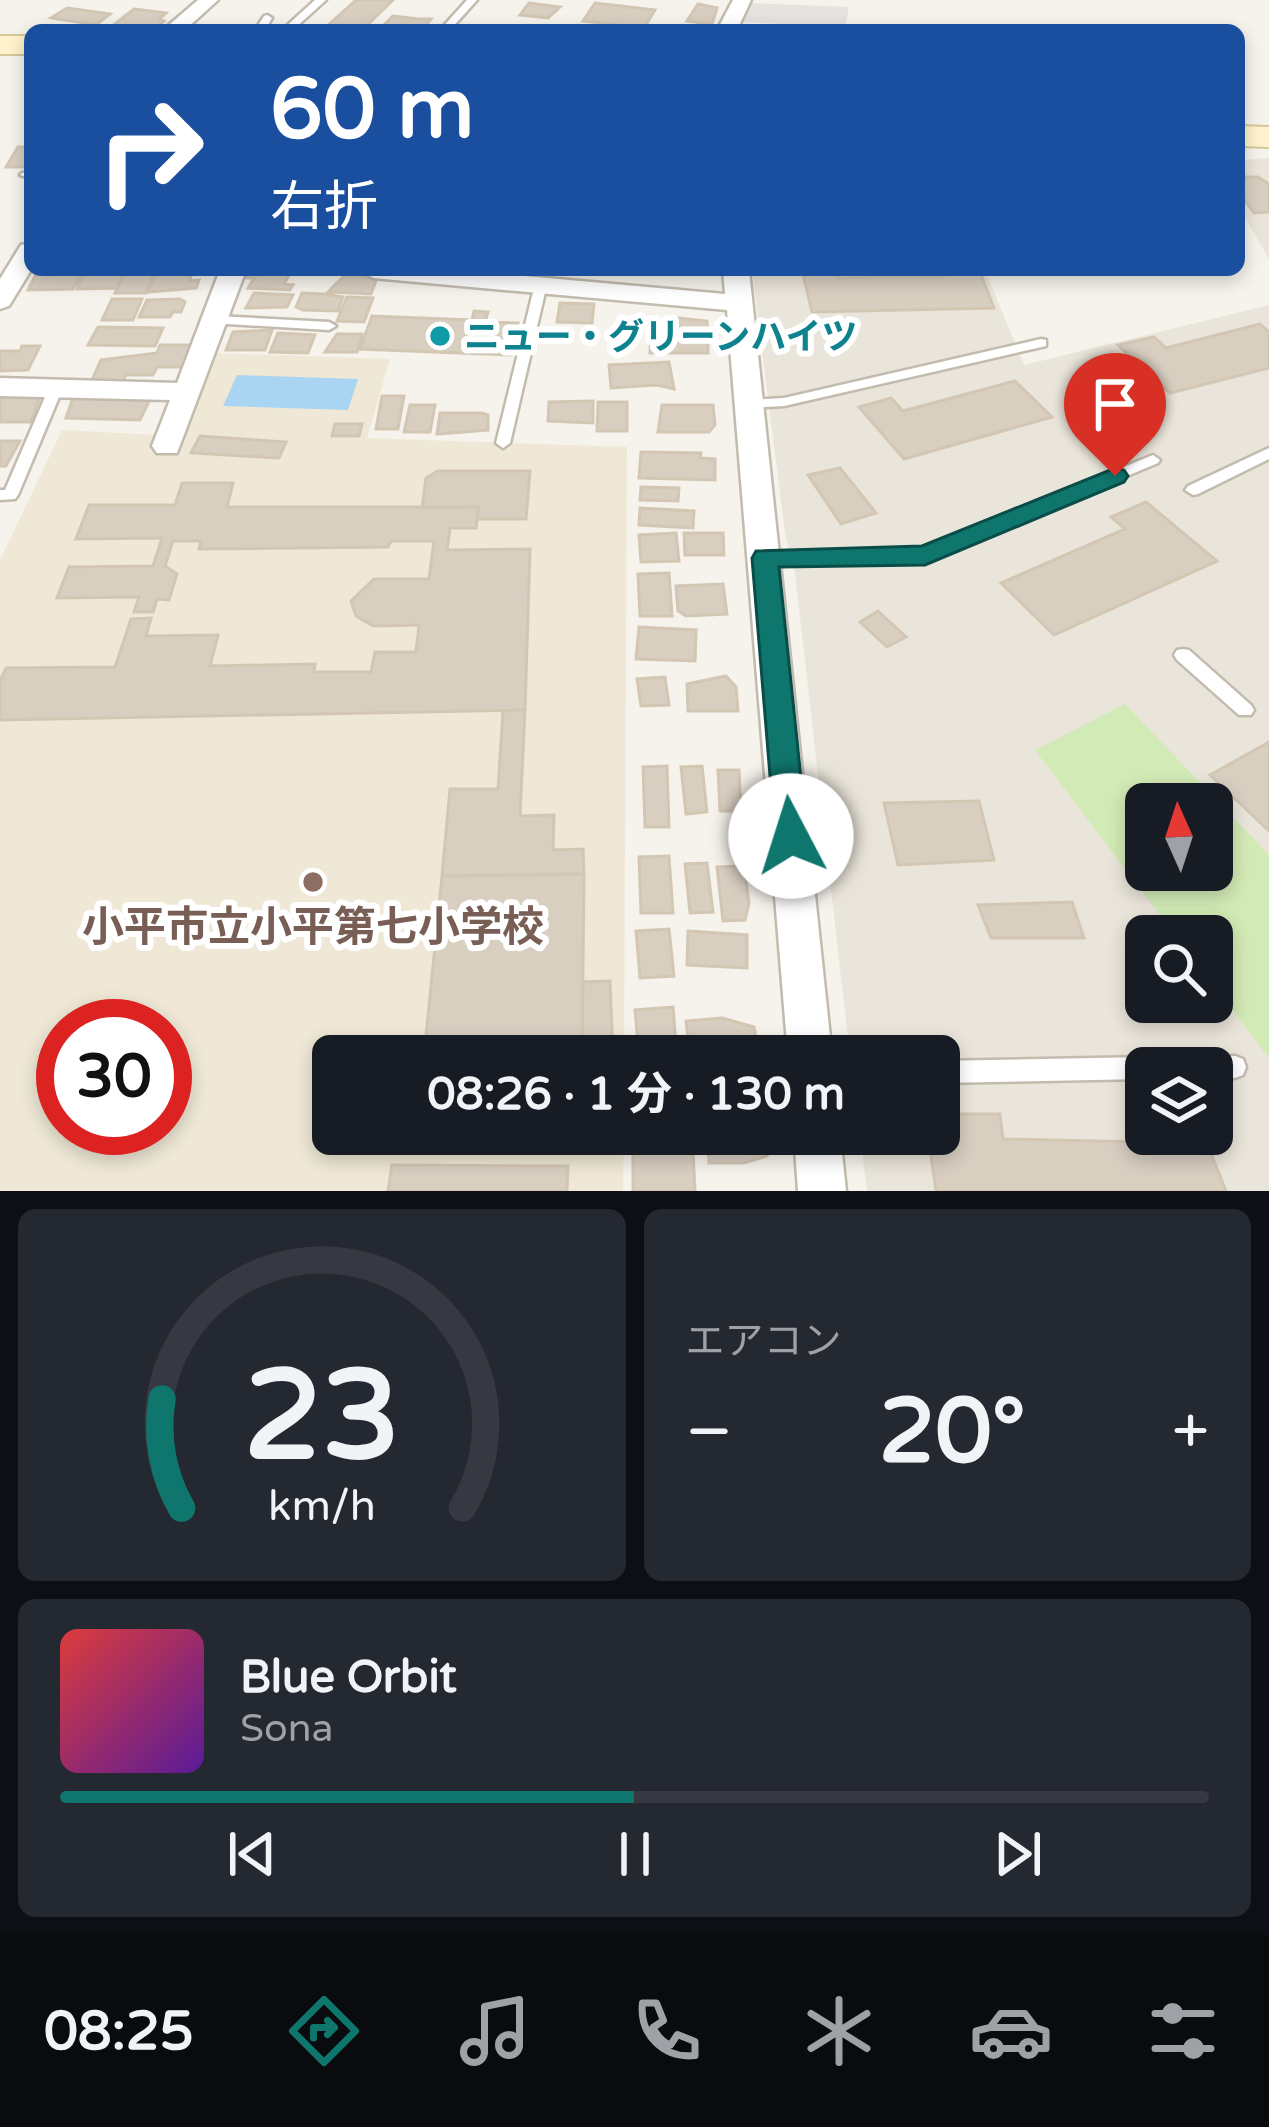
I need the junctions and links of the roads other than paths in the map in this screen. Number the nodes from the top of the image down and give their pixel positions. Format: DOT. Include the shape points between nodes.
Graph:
graph roads {
  1 [pos="209,0"];
  2 [pos="321,0"];
  3 [pos="472,0"];
  4 [pos="267,18"];
  5 [pos="180,24"];
  6 [pos="264,24"];
  7 [pos="294,24"];
  8 [pos="450,24"];
  9 [pos="231,276"];
  10 [pos="429,276"];
  11 [pos="737,276"];
  12 [pos="540,288"];
  13 [pos="739,303"];
  14 [pos="216,320"];
  15 [pos="329,326"];
  16 [pos="1041,343"];
  17 [pos="0,387"];
  18 [pos="55,390"];
  19 [pos="188,392"];
  20 [pos="748,404"];
  21 [pos="503,443"];
  22 [pos="167,446"];
  23 [pos="1269,453"];
  24 [pos="1154,460"];
  25 [pos="1193,490"];
  26 [pos="0,495"];
  27 [pos="765,558"];
  28 [pos="1183,655"];
  29 [pos="1245,710"];
  30 [pos="808,1035"];
  31 [pos="1125,1068"];
  32 [pos="960,1072"];
  33 [pos="819,1155"];
  34 [pos="822,1191"];
  1 -- 5 [label="street"];
  2 -- 7 [label="lane"];
  3 -- 8 [label="lane"];
  4 -- 6 [label="lane"];
  9 -- 14 [label="street"];
  10 -- 12 [label="street"];
  11 -- 13 [label="street"];
  12 -- 13 [label="street"];
  12 -- 21 [label="lane"];
  13 -- 20 [label="street"];
  14 -- 15 [label="lane"];
  14 -- 19 [label="street"];
  16 -- 20 [label="lane"];
  17 -- 18 [label="street"];
  18 -- 19 [label="street"];
  18 -- 26 [label="lane" via="10,495"];
  19 -- 22 [label="street"];
  20 -- 27 [label="street"];
  23 -- 25 [label="lane"];
  24 -- 27 [label="lane" via="925,555"];
  27 -- 30 [label="street"];
  28 -- 29 [label="lane"];
  31 -- 32 [label="lane"];
  33 -- 34 [label="street"];
}
